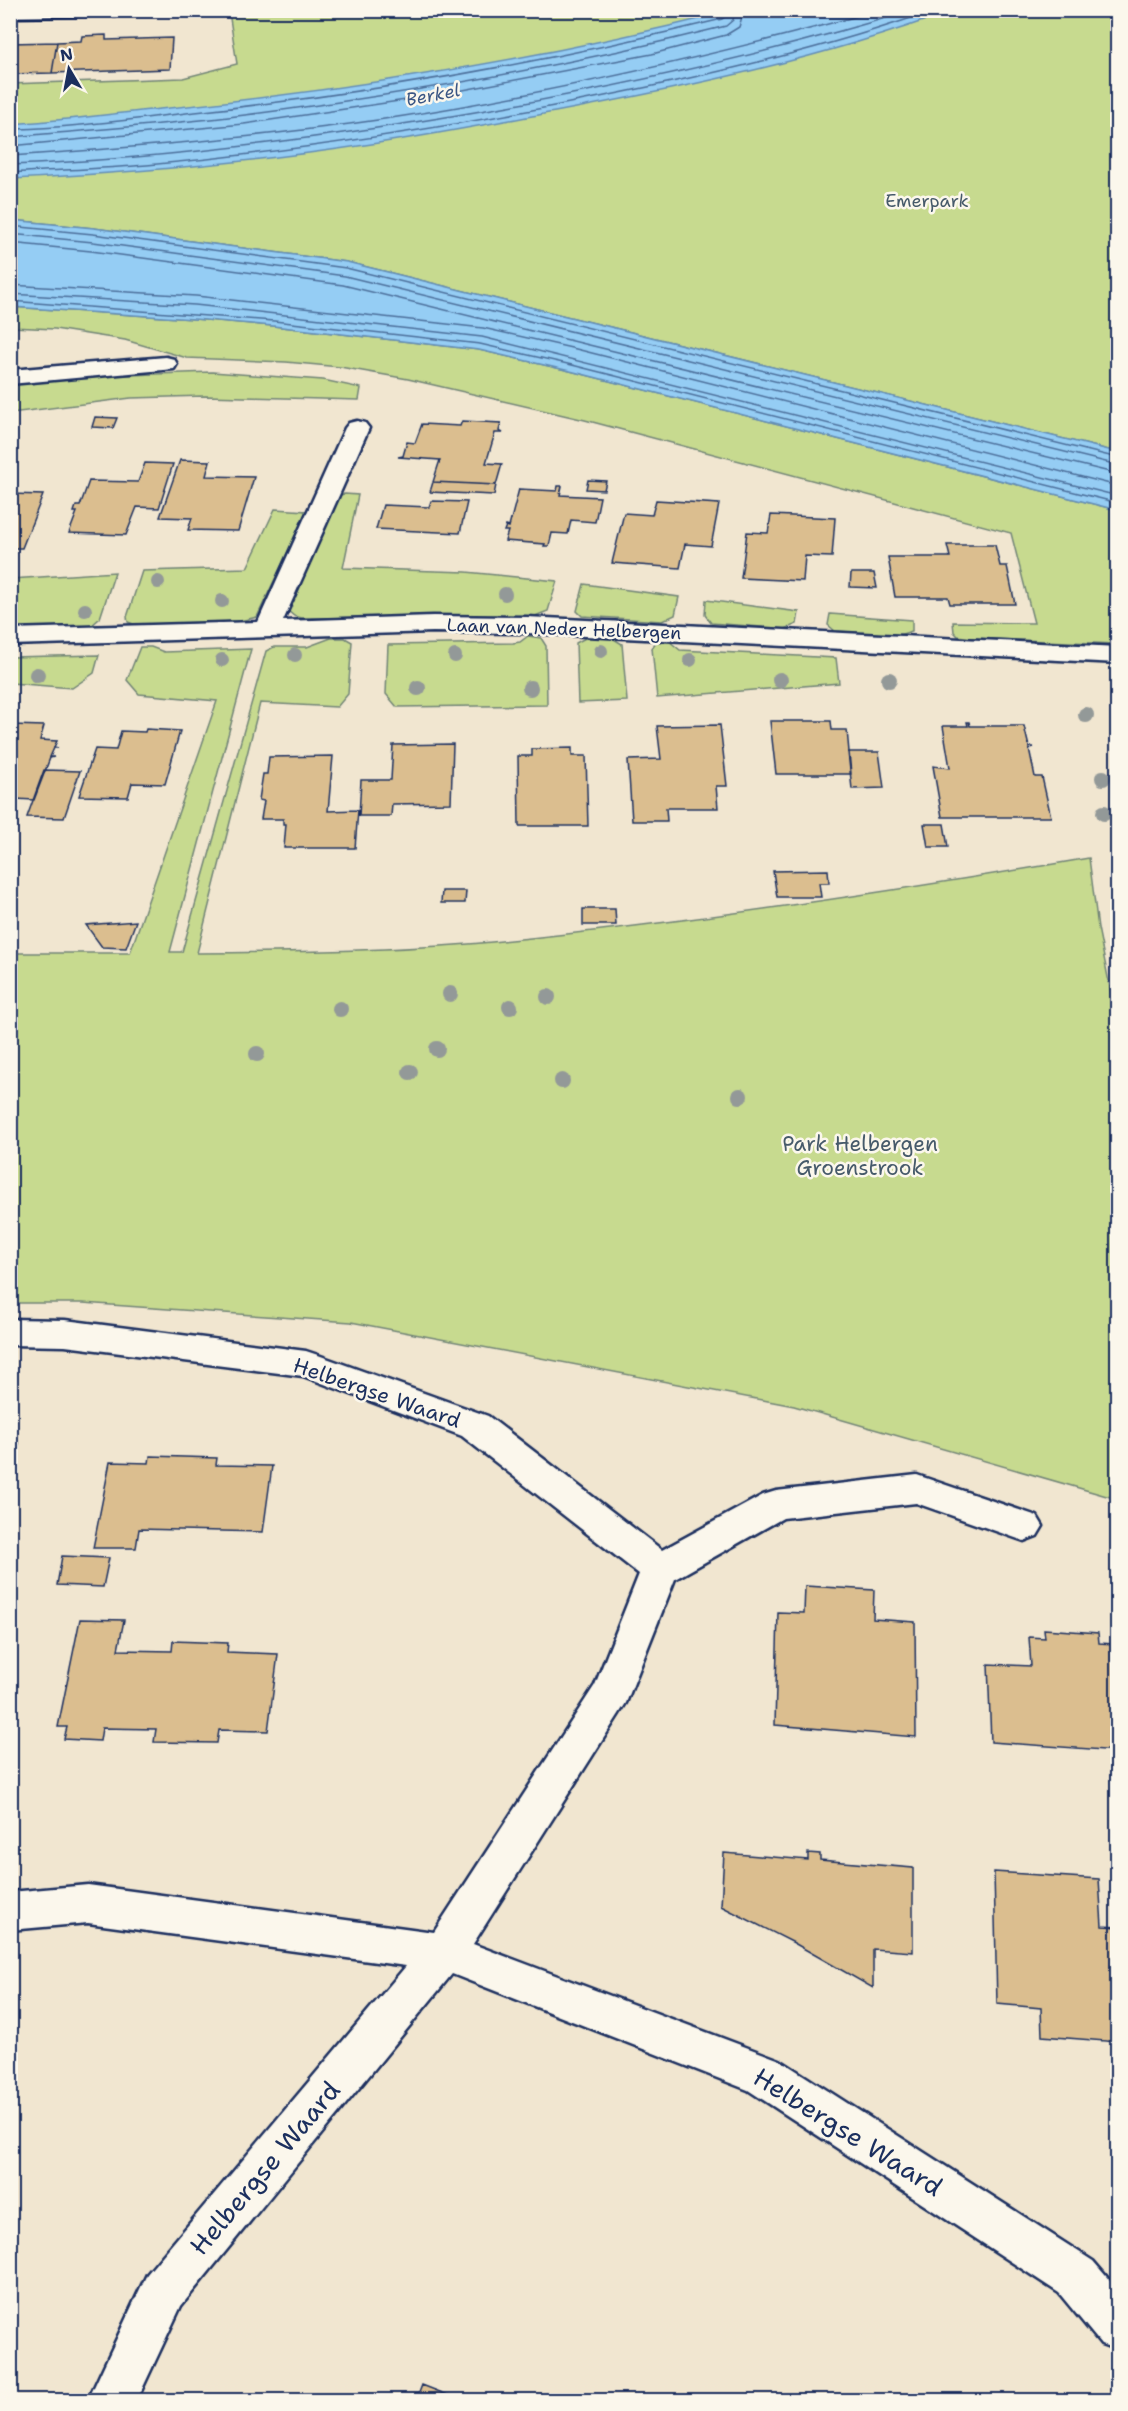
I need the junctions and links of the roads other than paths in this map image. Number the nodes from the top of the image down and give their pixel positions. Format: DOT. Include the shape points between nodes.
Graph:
graph roads {
  1 [pos="121,10"];
  2 [pos="10,12"];
  3 [pos="165,364"];
  4 [pos="10,377"];
  5 [pos="357,428"];
  6 [pos="267,629"];
  7 [pos="10,637"];
  8 [pos="1118,655"];
  9 [pos="10,1332"];
  10 [pos="1024,1526"];
  11 [pos="660,1569"];
  12 [pos="10,1911"];
  13 [pos="444,1952"];
  14 [pos="1118,2327"];
  15 [pos="112,2400"];
  1 -- 2 [label="street"];
  3 -- 4 [label="street"];
  5 -- 6 [label="street"];
  6 -- 7 [label="street, Laan van Neder Helbergen"];
  6 -- 8 [label="street, Laan van Neder Helbergen" via="527,625"];
  9 -- 11 [label="street, Helbergse Waard" via="65,1333 306,1364 475,1426"];
  10 -- 11 [label="street" via="917,1489 800,1502 776,1505"];
  11 -- 13 [label="street, Helbergse Waard" via="612,1692"];
  12 -- 13 [label="street, Helbergse Waard" via="88,1904"];
  13 -- 14 [label="street, Helbergse Waard" via="764,2075 1076,2277"];
  13 -- 15 [label="street, Helbergse Waard" via="164,2290"];
}
